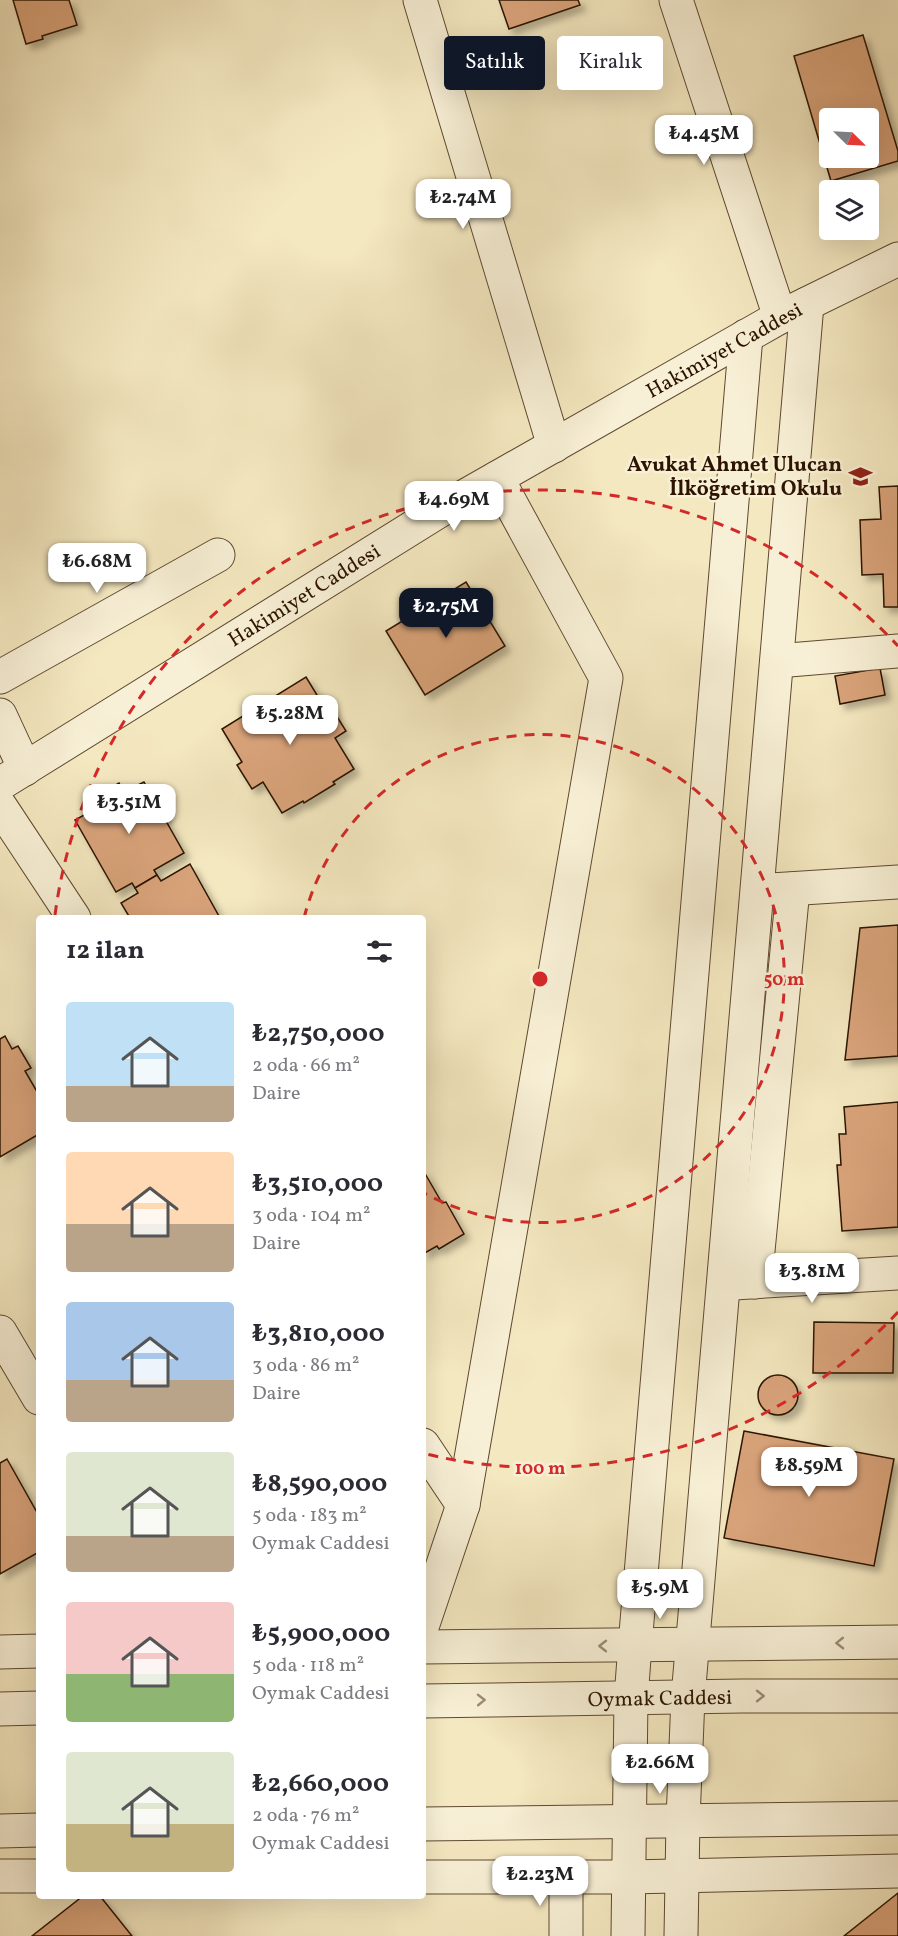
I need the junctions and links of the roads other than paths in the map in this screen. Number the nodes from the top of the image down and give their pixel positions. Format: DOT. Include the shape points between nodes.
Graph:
graph roads {
  1 [pos="420,0"];
  2 [pos="676,0"];
  3 [pos="898,259"];
  4 [pos="794,310"];
  5 [pos="746,336"];
  6 [pos="554,446"];
  7 [pos="497,478"];
  8 [pos="218,555"];
  9 [pos="898,651"];
  10 [pos="777,661"];
  11 [pos="0,677"];
  12 [pos="0,715"];
  13 [pos="12,777"];
  14 [pos="0,806"];
  15 [pos="898,882"];
  16 [pos="793,888"];
  17 [pos="757,891"];
  18 [pos="72,915"];
  19 [pos="898,1273"];
  20 [pos="739,1282"];
  21 [pos="0,1332"];
  22 [pos="36,1393"];
  23 [pos="426,1450"];
  24 [pos="463,1505"];
  25 [pos="426,1615"];
  26 [pos="898,1642"];
  27 [pos="693,1645"];
  28 [pos="635,1646"];
  29 [pos="426,1647"];
  30 [pos="36,1651"];
  31 [pos="0,1652"];
  32 [pos="898,1696"];
  33 [pos="688,1697"];
  34 [pos="631,1698"];
  35 [pos="426,1701"];
  36 [pos="36,1708"];
  37 [pos="0,1709"];
  38 [pos="898,1818"];
  39 [pos="683,1820"];
  40 [pos="630,1821"];
  41 [pos="426,1824"];
  42 [pos="36,1830"];
  43 [pos="0,1831"];
  44 [pos="898,1871"];
  45 [pos="682,1875"];
  46 [pos="0,1876"];
  47 [pos="36,1876"];
  48 [pos="426,1877"];
  49 [pos="566,1877"];
  50 [pos="629,1877"];
  51 [pos="566,1936"];
  52 [pos="628,1936"];
  53 [pos="681,1936"];
  1 -- 6 [label="street"];
  2 -- 4 [label="street"];
  3 -- 4 [label="street, Hakimiyet Caddesi"];
  4 -- 5 [label="street, Hakimiyet Caddesi"];
  4 -- 10 [label="street"];
  5 -- 6 [label="street, Hakimiyet Caddesi"];
  5 -- 28 [label="street"];
  6 -- 7 [label="street, Hakimiyet Caddesi"];
  7 -- 13 [label="street, Hakimiyet Caddesi"];
  7 -- 24 [label="street" via="606,678"];
  8 -- 11 [label="street"];
  9 -- 10 [label="street"];
  10 -- 17 [label="street"];
  12 -- 13 [label="street"];
  14 -- 18 [label="street"];
  15 -- 16 [label="street"];
  16 -- 17 [label="street"];
  16 -- 20 [label="street"];
  17 -- 20 [label="street"];
  19 -- 20 [label="street"];
  20 -- 27 [label="street"];
  21 -- 22 [label="street"];
  23 -- 24 [label="street"];
  24 -- 25 [label="street"];
  26 -- 27 [label="street, one-way"];
  27 -- 28 [label="street"];
  27 -- 33 [label="street"];
  28 -- 29 [label="street, one-way"];
  28 -- 34 [label="street"];
  30 -- 31 [label="street"];
  33 -- 32 [label="street, Oymak Caddesi, one-way"];
  33 -- 34 [label="street, Oymak Caddesi"];
  33 -- 39 [label="street"];
  35 -- 34 [label="street, Oymak Caddesi, one-way"];
  34 -- 40 [label="street"];
  36 -- 37 [label="street"];
  38 -- 39 [label="street"];
  39 -- 40 [label="street"];
  39 -- 45 [label="street"];
  40 -- 41 [label="street"];
  40 -- 50 [label="street"];
  42 -- 43 [label="street"];
  44 -- 45 [label="street"];
  45 -- 50 [label="street"];
  45 -- 53 [label="street"];
  46 -- 47 [label="street"];
  48 -- 49 [label="street"];
  49 -- 50 [label="street"];
  49 -- 51 [label="street"];
  50 -- 52 [label="street"];
}
